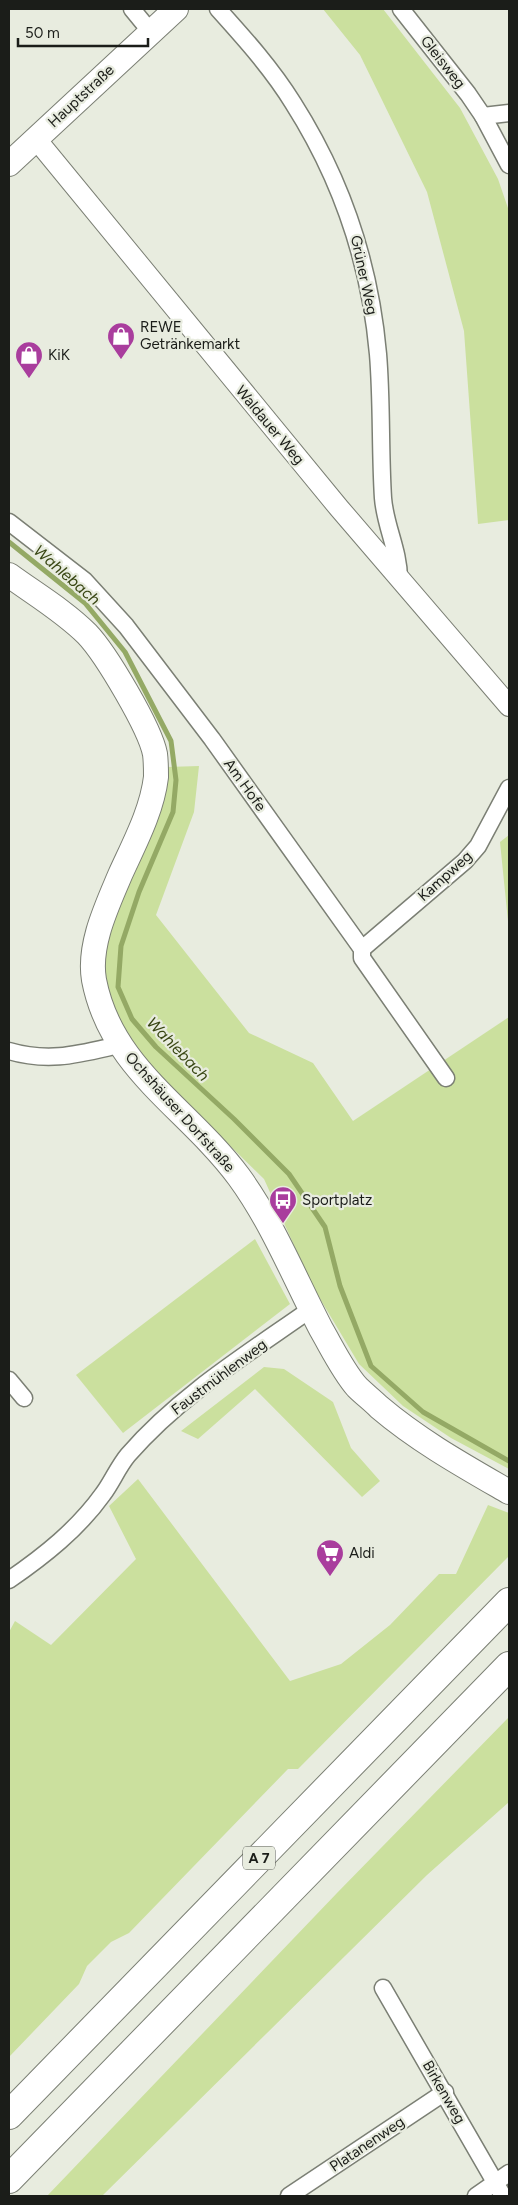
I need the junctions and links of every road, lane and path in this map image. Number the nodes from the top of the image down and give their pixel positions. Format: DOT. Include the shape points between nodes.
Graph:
graph roads {
  1 [pos="132,9"];
  2 [pos="176,9"];
  3 [pos="218,9"];
  4 [pos="402,9"];
  5 [pos="150,31"];
  6 [pos="509,113"];
  7 [pos="483,116"];
  8 [pos="36,139"];
  9 [pos="9,164"];
  10 [pos="509,165"];
  11 [pos="9,522"];
  12 [pos="9,575"];
  13 [pos="399,579"];
  14 [pos="509,706"];
  15 [pos="509,788"];
  16 [pos="362,949"];
  17 [pos="119,1045"];
  18 [pos="9,1051"];
  19 [pos="446,1078"];
  20 [pos="311,1309"];
  21 [pos="9,1380"];
  22 [pos="24,1398"];
  23 [pos="509,1492"];
  24 [pos="9,1580"];
  25 [pos="509,1602"];
  26 [pos="509,1666"];
  27 [pos="383,1988"];
  28 [pos="445,2092"];
  29 [pos="9,2115"];
  30 [pos="509,2173"];
  31 [pos="9,2178"];
  32 [pos="499,2189"];
  33 [pos="289,2196"];
  34 [pos="476,2196"];
  1 -- 5 [label="street"];
  2 -- 5 [label="main road, Hauptstraße"];
  3 -- 13 [label="street, Grüner Weg" via="268,67 293,102 332,172 348,210 369,287 378,352 385,513 399,562"];
  4 -- 7 [label="street, Gleisweg"];
  5 -- 8 [label="main road, Hauptstraße"];
  6 -- 7 [label="street"];
  7 -- 10 [label="street, Gleisweg"];
  8 -- 9 [label="main road, Hauptstraße"];
  8 -- 13 [label="street, Waldauer Weg"];
  11 -- 16 [label="street, Am Hofe" via="84,580 126,626 212,739"];
  12 -- 17 [label="main road, Ochshäuser Dorfstraße" via="87,635 132,704 155,755 156,777 150,802 107,905 95,951 93,975 99,1001"];
  13 -- 14 [label="street, Waldauer Weg"];
  15 -- 16 [label="street, Kampweg" via="478,846 465,861"];
  16 -- 19 [label="street, Am Hofe" via="362,958"];
  17 -- 18 [label="street" via="64,1058 26,1056"];
  17 -- 20 [label="main road, Ochshäuser Dorfstraße" via="240,1178"];
  20 -- 23 [label="main road, Ochshäuser Dorfstraße" via="357,1387 397,1422 436,1449"];
  20 -- 24 [label="street, Faustmühlenweg" via="178,1406 126,1456 104,1494 86,1515 47,1554"];
  21 -- 22 [label="street"];
  25 -- 29 [label="highway, A 7"];
  26 -- 31 [label="highway"];
  27 -- 28 [label="street, Birkenweg"];
  28 -- 32 [label="street, Birkenweg"];
  28 -- 33 [label="street, Platanenweg"];
  30 -- 32 [label="street"];
  32 -- 34 [label="street"];
}
